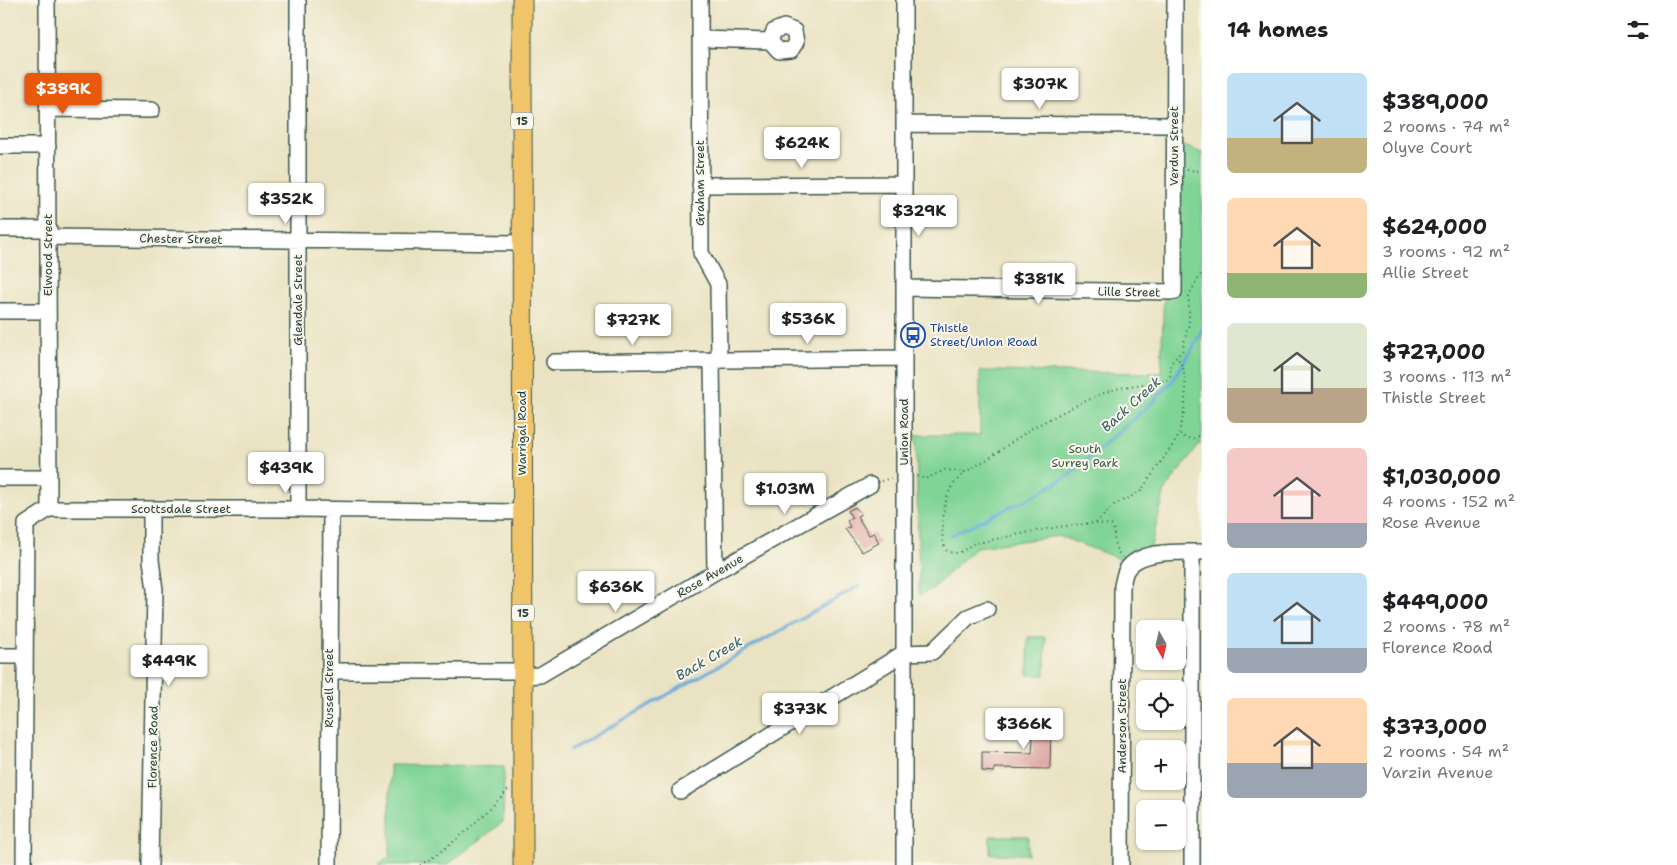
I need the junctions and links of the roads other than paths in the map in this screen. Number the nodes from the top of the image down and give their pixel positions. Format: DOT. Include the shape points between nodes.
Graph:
graph roads {
  1 [pos="47,0"];
  2 [pos="298,0"];
  3 [pos="522,0"];
  4 [pos="700,0"];
  5 [pos="904,0"];
  6 [pos="1175,0"];
  7 [pos="700,39"];
  8 [pos="770,41"];
  9 [pos="48,109"];
  10 [pos="152,110"];
  11 [pos="905,124"];
  12 [pos="1174,125"];
  13 [pos="0,146"];
  14 [pos="48,146"];
  15 [pos="904,184"];
  16 [pos="700,185"];
  17 [pos="0,229"];
  18 [pos="49,233"];
  19 [pos="298,240"];
  20 [pos="522,243"];
  21 [pos="904,288"];
  22 [pos="1174,292"];
  23 [pos="0,311"];
  24 [pos="48,311"];
  25 [pos="904,358"];
  26 [pos="716,361"];
  27 [pos="554,362"];
  28 [pos="0,478"];
  29 [pos="48,478"];
  30 [pos="870,484"];
  31 [pos="49,509"];
  32 [pos="151,509"];
  33 [pos="298,509"];
  34 [pos="331,510"];
  35 [pos="522,512"];
  36 [pos="1197,552"];
  37 [pos="716,572"];
  38 [pos="987,609"];
  39 [pos="1197,618"];
  40 [pos="904,653"];
  41 [pos="0,656"];
  42 [pos="26,656"];
  43 [pos="329,671"];
  44 [pos="523,673"];
  45 [pos="680,791"];
  46 [pos="1197,793"];
  47 [pos="24,865"];
  48 [pos="150,865"];
  49 [pos="329,865"];
  50 [pos="523,865"];
  51 [pos="904,865"];
  52 [pos="1121,865"];
  53 [pos="1192,865"];
  1 -- 9 [label="street, Elwood Street"];
  2 -- 19 [label="street, Glendale Street"];
  3 -- 20 [label="main road, Warrigal Road / 15"];
  4 -- 7 [label="street, Graham Street"];
  5 -- 11 [label="street, Union Road"];
  6 -- 12 [label="street, Verdun Street"];
  7 -- 8 [label="street"];
  7 -- 16 [label="street, Graham Street"];
  9 -- 10 [label="street"];
  9 -- 14 [label="street, Elwood Street"];
  11 -- 12 [label="street"];
  11 -- 15 [label="street, Union Road"];
  12 -- 22 [label="street, Verdun Street"];
  13 -- 14 [label="street"];
  14 -- 18 [label="street, Elwood Street"];
  15 -- 16 [label="street"];
  15 -- 21 [label="street, Union Road"];
  16 -- 26 [label="street, Graham Street" via="701,253 718,284"];
  17 -- 18 [label="street, Chester Street"];
  18 -- 19 [label="street, Chester Street"];
  18 -- 24 [label="street, Elwood Street"];
  19 -- 20 [label="street, Chester Street"];
  19 -- 33 [label="street, Glendale Street"];
  20 -- 35 [label="main road, Warrigal Road / 15"];
  21 -- 22 [label="street, Lille Street"];
  21 -- 25 [label="street, Union Road"];
  23 -- 24 [label="street"];
  24 -- 29 [label="street, Elwood Street"];
  25 -- 26 [label="street"];
  25 -- 40 [label="street, Union Road"];
  26 -- 27 [label="street"];
  26 -- 37 [label="street, Graham Street"];
  28 -- 29 [label="street"];
  29 -- 31 [label="street, Elwood Street"];
  30 -- 37 [label="street, Rose Avenue"];
  31 -- 32 [label="street, Scottsdale Street"];
  31 -- 42 [label="street" via="26,524"];
  32 -- 33 [label="street, Scottsdale Street"];
  32 -- 48 [label="street, Florence Road" via="151,560 155,590"];
  33 -- 34 [label="street, Scottsdale Street"];
  34 -- 35 [label="street, Scottsdale Street"];
  34 -- 43 [label="street, Russell Street"];
  35 -- 44 [label="main road, Warrigal Road / 15"];
  36 -- 39 [label="street"];
  36 -- 52 [label="street, Anderson Street" via="1146,556 1126,571 1122,586"];
  37 -- 44 [label="street, Rose Avenue" via="540,675"];
  38 -- 40 [label="street" via="968,617 932,652"];
  39 -- 46 [label="street"];
  40 -- 45 [label="street"];
  40 -- 51 [label="street, Union Road"];
  41 -- 42 [label="street"];
  42 -- 47 [label="street"];
  43 -- 44 [label="street, Rose Avenue"];
  43 -- 49 [label="street, Russell Street"];
  44 -- 50 [label="main road, Warrigal Road / 15"];
  46 -- 53 [label="street"];
}
